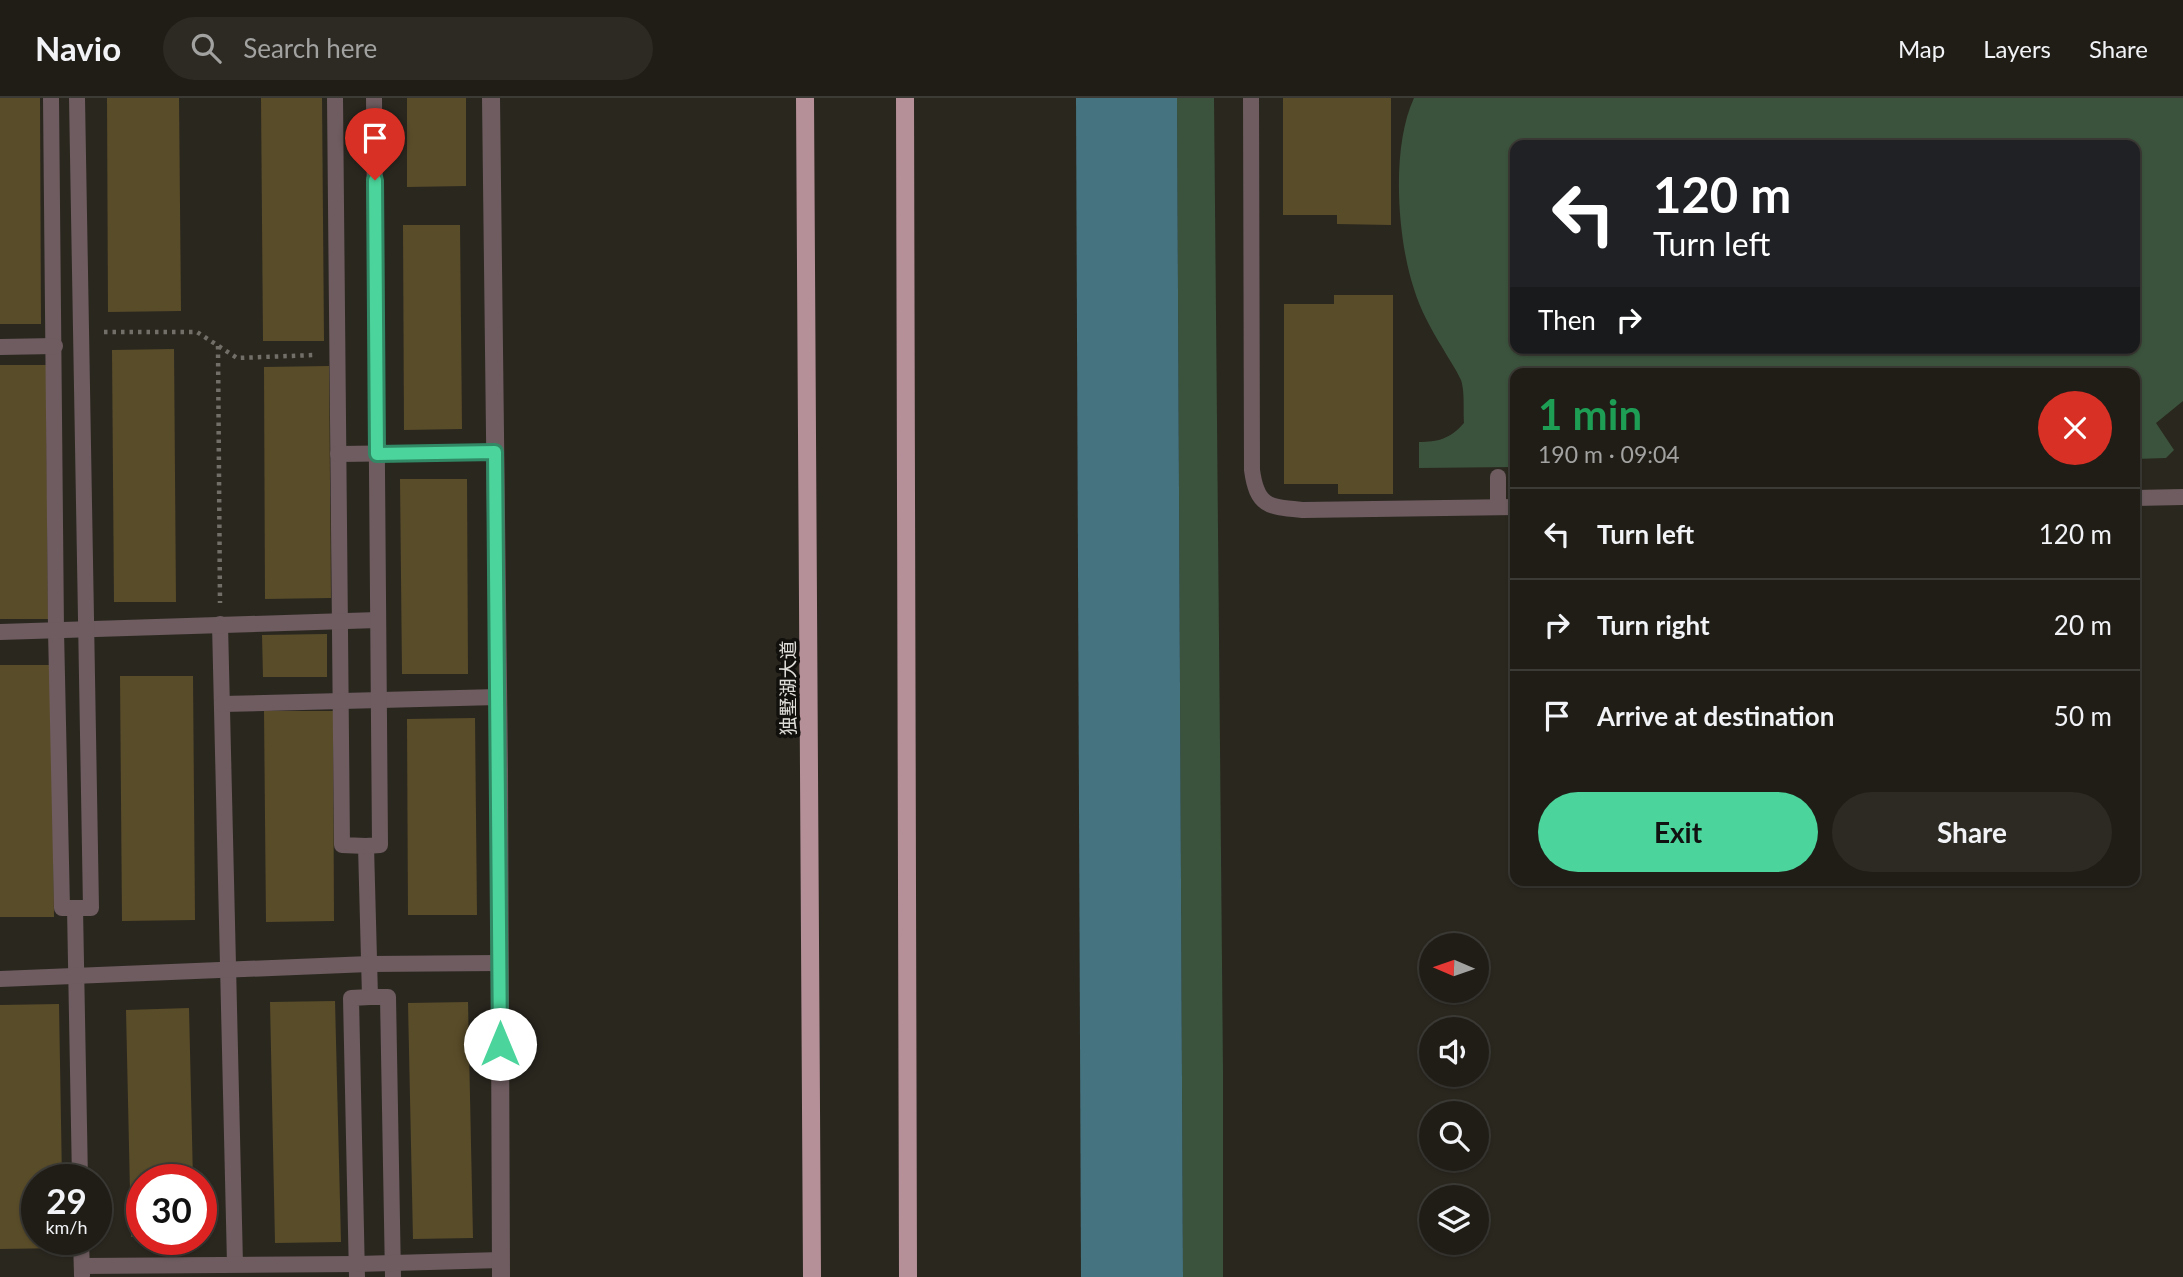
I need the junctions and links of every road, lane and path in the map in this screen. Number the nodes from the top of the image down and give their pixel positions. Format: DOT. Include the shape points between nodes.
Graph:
graph roads {
  1 [pos="51,98"];
  2 [pos="77,98"];
  3 [pos="335,98"];
  4 [pos="374,98"];
  5 [pos="491,98"];
  6 [pos="805,98"];
  7 [pos="905,98"];
  8 [pos="1251,98"];
  9 [pos="81,332"];
  10 [pos="55,346"];
  11 [pos="218,346"];
  12 [pos="0,347"];
  13 [pos="337,354"];
  14 [pos="495,452"];
  15 [pos="338,454"];
  16 [pos="377,454"];
  17 [pos="1498,477"];
  18 [pos="2183,497"];
  19 [pos="2140,498"];
  20 [pos="1510,507"];
  21 [pos="1498,508"];
  22 [pos="378,620"];
  23 [pos="340,621"];
  24 [pos="220,624"];
  25 [pos="87,629"];
  26 [pos="57,630"];
  27 [pos="0,632"];
  28 [pos="498,697"];
  29 [pos="379,699"];
  30 [pos="342,700"];
  31 [pos="222,704"];
  32 [pos="366,846"];
  33 [pos="75,908"];
  34 [pos="499,963"];
  35 [pos="369,964"];
  36 [pos="228,971"];
  37 [pos="76,977"];
  38 [pos="0,979"];
  39 [pos="370,997"];
  40 [pos="80,1164"];
  41 [pos="235,1264"];
  42 [pos="501,1268"];
  43 [pos="357,1270"];
  44 [pos="393,1270"];
  45 [pos="82,1272"];
  46 [pos="812,1277"];
  47 [pos="908,1277"];
  1 -- 10 [label="lane"];
  2 -- 9 [label="lane"];
  3 -- 13 [label="lane"];
  4 -- 16 [label="lane"];
  5 -- 14 [label="street"];
  6 -- 46 [label="main road, 独墅湖大道"];
  7 -- 47 [label="main road"];
  8 -- 21 [label="lane" via="1255,490 1264,502 1277,508 1303,510"];
  9 -- 11 [label="path" via="197,332"];
  9 -- 25 [label="lane"];
  10 -- 12 [label="lane"];
  10 -- 26 [label="lane"];
  11 -- 13 [label="path" via="237,358"];
  11 -- 24 [label="path"];
  13 -- 15 [label="lane"];
  14 -- 16 [label="lane"];
  14 -- 28 [label="street"];
  15 -- 16 [label="lane"];
  15 -- 23 [label="lane"];
  16 -- 22 [label="lane"];
  17 -- 21 [label="lane"];
  18 -- 19 [label="lane"];
  20 -- 21 [label="lane"];
  22 -- 23 [label="lane"];
  22 -- 29 [label="lane"];
  23 -- 24 [label="lane"];
  23 -- 30 [label="lane"];
  24 -- 25 [label="lane"];
  24 -- 31 [label="lane"];
  25 -- 26 [label="lane"];
  25 -- 33 [label="lane" via="91,908"];
  26 -- 27 [label="lane"];
  26 -- 33 [label="lane" via="62,908"];
  28 -- 29 [label="lane"];
  28 -- 34 [label="street"];
  29 -- 30 [label="lane"];
  29 -- 32 [label="lane" via="380,845"];
  30 -- 31 [label="lane"];
  30 -- 32 [label="lane" via="342,845"];
  31 -- 36 [label="lane"];
  32 -- 35 [label="lane"];
  33 -- 37 [label="lane"];
  34 -- 35 [label="lane"];
  34 -- 42 [label="street"];
  35 -- 36 [label="lane"];
  35 -- 39 [label="lane"];
  36 -- 37 [label="lane"];
  36 -- 41 [label="lane"];
  37 -- 38 [label="lane"];
  37 -- 40 [label="lane"];
  39 -- 43 [label="lane" via="351,998"];
  39 -- 44 [label="lane" via="388,997"];
  41 -- 43 [label="lane"];
  41 -- 45 [label="lane"];
  42 -- 44 [label="lane"];
  43 -- 44 [label="lane"];
}
